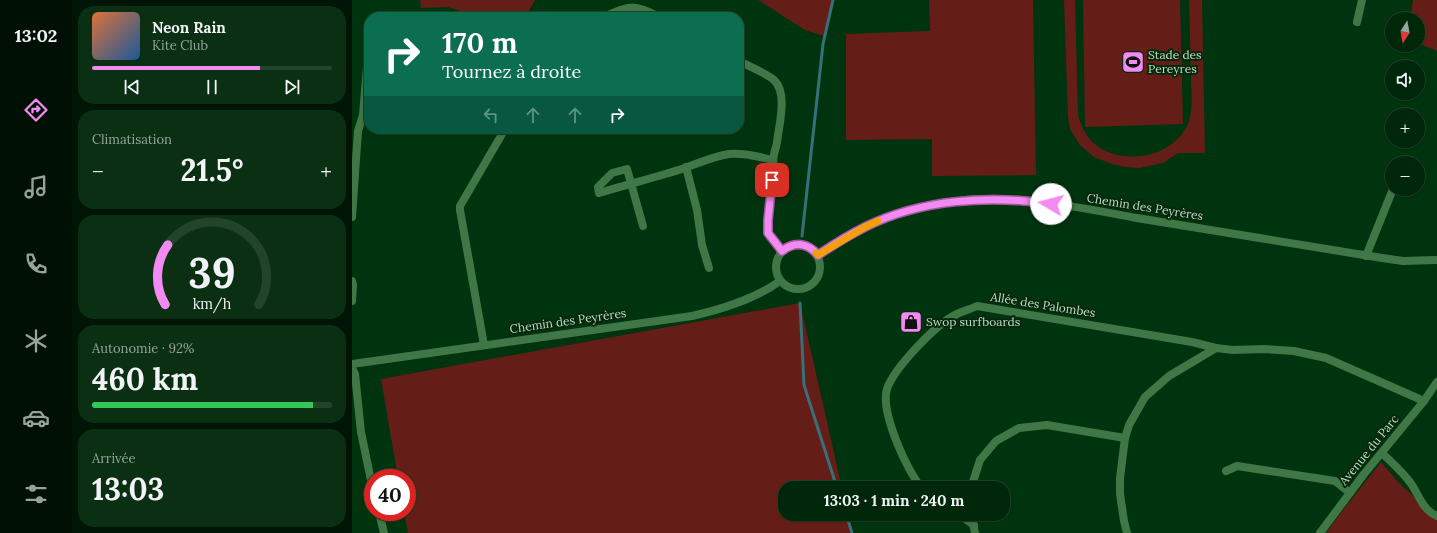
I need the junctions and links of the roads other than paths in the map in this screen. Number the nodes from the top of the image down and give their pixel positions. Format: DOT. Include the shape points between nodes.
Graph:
graph roads {
  1 [pos="1362,0"];
  2 [pos="614,12"];
  3 [pos="650,12"];
  4 [pos="1357,22"];
  5 [pos="744,64"];
  6 [pos="364,103"];
  7 [pos="502,134"];
  8 [pos="772,160"];
  9 [pos="686,167"];
  10 [pos="1390,196"];
  11 [pos="352,217"];
  12 [pos="643,226"];
  13 [pos="782,251"];
  14 [pos="818,255"];
  15 [pos="1366,256"];
  16 [pos="1435,259"];
  17 [pos="709,268"];
  18 [pos="352,281"];
  19 [pos="780,281"];
  20 [pos="352,301"];
  21 [pos="484,345"];
  22 [pos="1216,348"];
  23 [pos="352,364"];
  24 [pos="352,368"];
  25 [pos="1437,382"];
  26 [pos="1424,401"];
  27 [pos="1125,438"];
  28 [pos="1382,452"];
  29 [pos="369,469"];
  30 [pos="1226,470"];
  31 [pos="918,481"];
  32 [pos="973,481"];
  33 [pos="1350,493"];
  34 [pos="1437,516"];
  35 [pos="381,521"];
  36 [pos="965,521"];
  37 [pos="974,529"];
  38 [pos="384,533"];
  39 [pos="1127,533"];
  40 [pos="1320,533"];
  1 -- 4 [label="street"];
  2 -- 3 [label="street" via="632,6"];
  5 -- 8 [label="street" via="774,80 781,92 782,103"];
  6 -- 11 [label="street" via="358,131"];
  7 -- 21 [label="street" via="460,206"];
  8 -- 9 [label="street" via="728,155"];
  8 -- 13 [label="street" via="774,166 768,233"];
  9 -- 12 [label="street" via="631,184"];
  9 -- 17 [label="street"];
  10 -- 15 [label="street"];
  13 -- 14 [label="street" via="794,244 801,244"];
  13 -- 19 [label="street" via="778,256 776,269"];
  14 -- 15 [label="street, Chemin des Peyrères" via="865,227 887,218 937,204 1002,200 1036,202 1108,213"];
  14 -- 19 [label="street" via="821,270 818,278 806,287 800,290 793,289"];
  15 -- 16 [label="street, Chemin des Peyrères" via="1403,261"];
  18 -- 20 [label="street"];
  19 -- 21 [label="street, Chemin des Peyrères" via="748,298 692,316"];
  21 -- 23 [label="street, Chemin des Peyrères"];
  22 -- 26 [label="street, Allée des Palombes" via="1264,349 1326,358"];
  22 -- 27 [label="street" via="1169,376 1145,396"];
  22 -- 31 [label="street, Allée des Palombes" via="977,306 956,314 934,329 902,366 890,382 887,391 886,403 896,441"];
  24 -- 29 [label="street"];
  25 -- 26 [label="street, Avenue du Parc"];
  26 -- 28 [label="street, Avenue du Parc"];
  27 -- 32 [label="street" via="1047,425 1019,428 996,441 980,460"];
  27 -- 39 [label="street" via="1120,494"];
  28 -- 33 [label="street, Avenue du Parc"];
  28 -- 34 [label="street" via="1412,485 1420,501"];
  30 -- 33 [label="street" via="1237,466 1335,481"];
  33 -- 40 [label="street, Avenue du Parc"];
  35 -- 38 [label="street"];
  36 -- 37 [label="street"];
}
